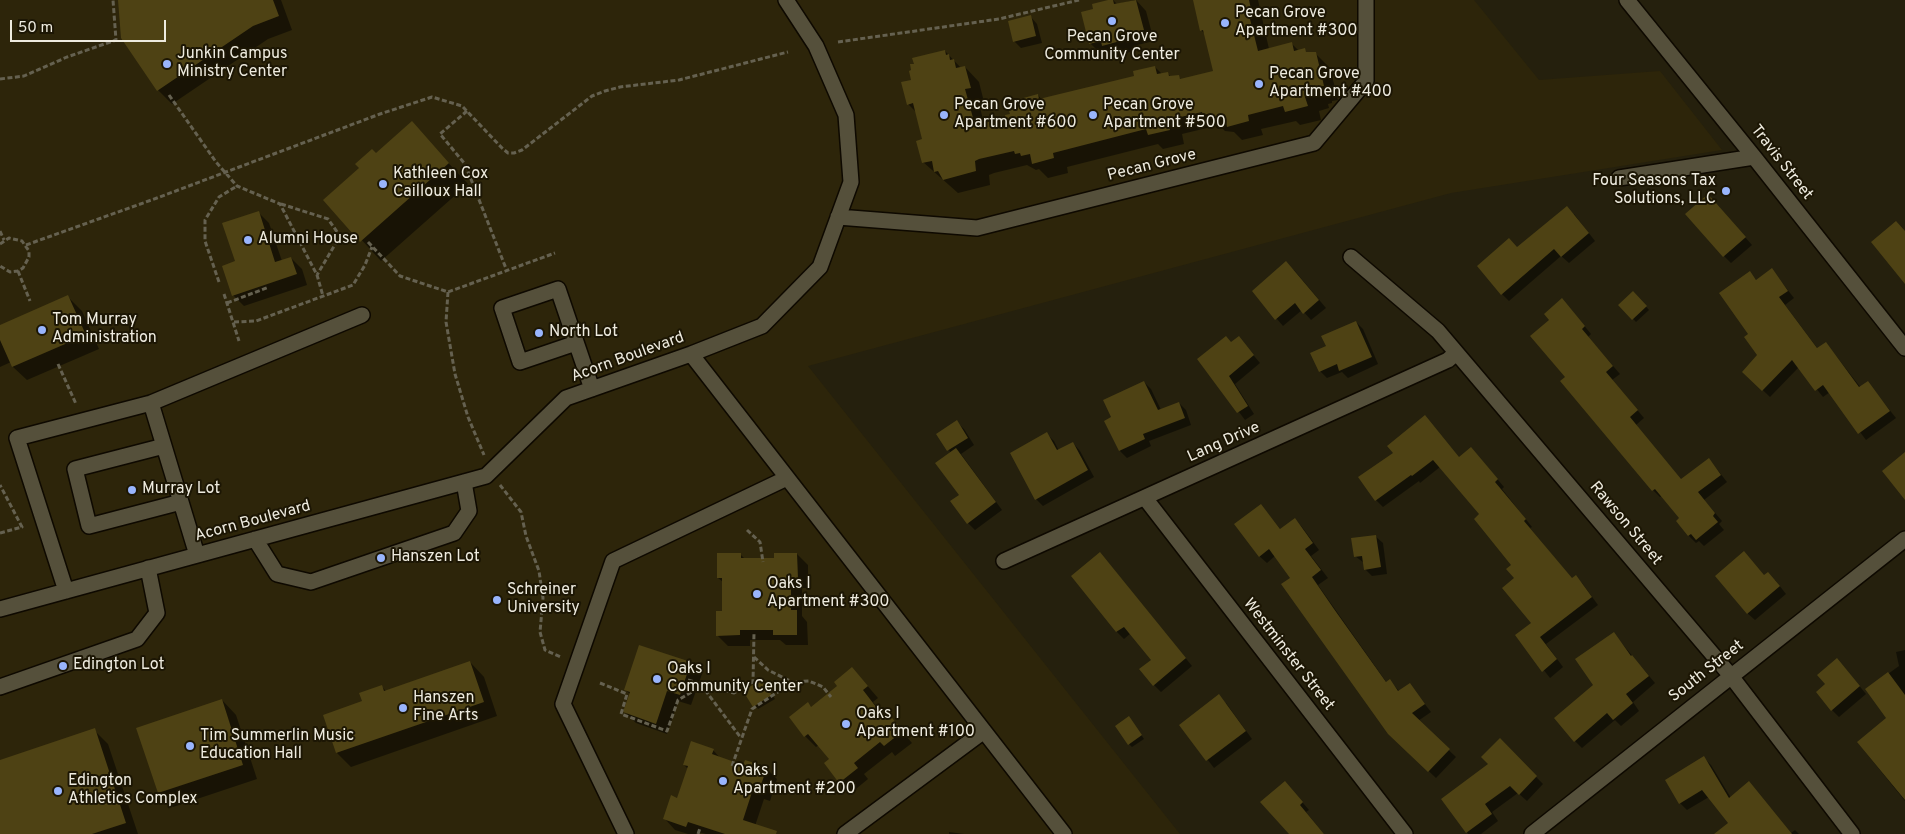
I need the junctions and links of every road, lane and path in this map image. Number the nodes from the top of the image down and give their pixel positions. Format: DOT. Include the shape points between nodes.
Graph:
graph roads {
  1 [pos="113,0"];
  2 [pos="786,0"];
  3 [pos="1079,0"];
  4 [pos="1366,0"];
  5 [pos="1627,0"];
  6 [pos="1638,7"];
  7 [pos="838,42"];
  8 [pos="788,52"];
  9 [pos="0,79"];
  10 [pos="169,95"];
  11 [pos="467,111"];
  12 [pos="1754,157"];
  13 [pos="225,172"];
  14 [pos="1619,178"];
  15 [pos="238,186"];
  16 [pos="280,204"];
  17 [pos="838,217"];
  18 [pos="0,231"];
  19 [pos="4,240"];
  20 [pos="368,242"];
  21 [pos="0,244"];
  22 [pos="26,245"];
  23 [pos="372,247"];
  24 [pos="555,253"];
  25 [pos="1351,257"];
  26 [pos="0,266"];
  27 [pos="4,269"];
  28 [pos="18,271"];
  29 [pos="507,271"];
  30 [pos="0,274"];
  31 [pos="317,275"];
  32 [pos="219,282"];
  33 [pos="269,287"];
  34 [pos="448,292"];
  35 [pos="224,294"];
  36 [pos="322,296"];
  37 [pos="30,301"];
  38 [pos="227,303"];
  39 [pos="362,315"];
  40 [pos="234,322"];
  41 [pos="239,341"];
  42 [pos="576,343"];
  43 [pos="1905,348"];
  44 [pos="1456,353"];
  45 [pos="691,354"];
  46 [pos="58,364"];
  47 [pos="592,389"];
  48 [pos="151,403"];
  49 [pos="77,405"];
  50 [pos="164,446"];
  51 [pos="486,459"];
  52 [pos="787,478"];
  53 [pos="464,482"];
  54 [pos="0,484"];
  55 [pos="500,485"];
  56 [pos="1145,498"];
  57 [pos="181,502"];
  58 [pos="747,530"];
  59 [pos="0,533"];
  60 [pos="1905,538"];
  61 [pos="255,539"];
  62 [pos="197,555"];
  63 [pos="1004,561"];
  64 [pos="763,562"];
  65 [pos="148,568"];
  66 [pos="66,591"];
  67 [pos="0,609"];
  68 [pos="754,634"];
  69 [pos="754,656"];
  70 [pos="562,658"];
  71 [pos="1731,676"];
  72 [pos="688,680"];
  73 [pos="793,682"];
  74 [pos="600,683"];
  75 [pos="702,686"];
  76 [pos="0,687"];
  77 [pos="831,697"];
  78 [pos="984,731"];
  79 [pos="741,738"];
  80 [pos="732,766"];
  81 [pos="700,828"];
  82 [pos="626,834"];
  83 [pos="698,834"];
  84 [pos="845,834"];
  85 [pos="1064,834"];
  86 [pos="1405,834"];
  87 [pos="1532,834"];
  88 [pos="1852,834"];
  1 -- 9 [label="path" via="116,40 24,76"];
  2 -- 17 [label="street, Acorn Boulevard" via="816,46 846,115 851,182"];
  3 -- 7 [label="path" via="1000,19"];
  4 -- 17 [label="street, Pecan Grove" via="1366,81 1314,143 977,228"];
  5 -- 6 [label="street, Travis Street"];
  6 -- 12 [label="street, Travis Street"];
  8 -- 11 [label="path" via="679,80 605,91 592,96 514,153 502,148"];
  10 -- 13 [label="path"];
  11 -- 13 [label="path" via="462,106 432,97"];
  11 -- 29 [label="path" via="440,134 465,164"];
  12 -- 14 [label="street"];
  12 -- 43 [label="street, Travis Street"];
  13 -- 15 [label="path"];
  13 -- 22 [label="path"];
  15 -- 16 [label="path"];
  15 -- 32 [label="path" via="220,197 205,220 205,241"];
  16 -- 31 [label="path"];
  16 -- 31 [label="path" via="328,220 340,236"];
  17 -- 45 [label="street, Acorn Boulevard" via="820,267 762,326"];
  18 -- 19 [label="path"];
  19 -- 21 [label="path"];
  19 -- 22 [label="path" via="16,238"];
  20 -- 23 [label="path"];
  22 -- 28 [label="path" via="29,257"];
  23 -- 34 [label="path" via="400,276"];
  23 -- 36 [label="path" via="353,285"];
  24 -- 29 [label="path"];
  25 -- 44 [label="street, Rawson Street" via="1438,331"];
  26 -- 27 [label="path"];
  27 -- 28 [label="path"];
  27 -- 30 [label="path"];
  28 -- 37 [label="path"];
  29 -- 34 [label="path"];
  31 -- 36 [label="path"];
  33 -- 38 [label="path"];
  34 -- 51 [label="path" via="446,322 455,374 468,417"];
  35 -- 38 [label="path"];
  36 -- 40 [label="path" via="256,321"];
  38 -- 40 [label="path"];
  39 -- 48 [label="street"];
  40 -- 41 [label="path"];
  42 -- 42 [label="street" via="558,289 502,308 520,362"];
  42 -- 47 [label="street"];
  44 -- 56 [label="street, Lang Drive" via="1448,360"];
  44 -- 71 [label="street, Rawson Street"];
  45 -- 47 [label="street, Acorn Boulevard"];
  45 -- 52 [label="street"];
  46 -- 49 [label="path"];
  47 -- 53 [label="street, Acorn Boulevard" via="566,398 486,476"];
  48 -- 50 [label="street"];
  48 -- 66 [label="street" via="17,438"];
  50 -- 57 [label="street"];
  50 -- 57 [label="street" via="75,469 89,526"];
  52 -- 78 [label="street"];
  52 -- 82 [label="street" via="613,561 564,704"];
  53 -- 61 [label="street, Acorn Boulevard"];
  53 -- 61 [label="street" via="469,511 454,533 311,582 277,574"];
  54 -- 59 [label="path" via="22,527"];
  55 -- 70 [label="path" via="521,512 539,571 543,598 540,632 545,650"];
  56 -- 63 [label="street, Lang Drive"];
  56 -- 86 [label="street, Westminster Street"];
  57 -- 62 [label="street"];
  58 -- 64 [label="path" via="760,542"];
  60 -- 71 [label="street, South Street"];
  61 -- 62 [label="street, Acorn Boulevard"];
  62 -- 65 [label="street, Acorn Boulevard"];
  65 -- 66 [label="street, Acorn Boulevard"];
  65 -- 76 [label="street" via="157,614 137,639"];
  66 -- 67 [label="street, Acorn Boulevard"];
  68 -- 69 [label="path"];
  69 -- 73 [label="path" via="768,670"];
  69 -- 75 [label="path" via="754,682 734,693"];
  71 -- 87 [label="street, South Street"];
  71 -- 88 [label="street, Rawson Street"];
  72 -- 75 [label="path"];
  73 -- 77 [label="path" via="809,680 823,687"];
  73 -- 79 [label="path" via="752,709"];
  74 -- 75 [label="path" via="627,694 621,714 667,731 678,700"];
  75 -- 79 [label="path"];
  78 -- 84 [label="street"];
  78 -- 85 [label="street"];
  79 -- 80 [label="path"];
  81 -- 83 [label="path"];
}
